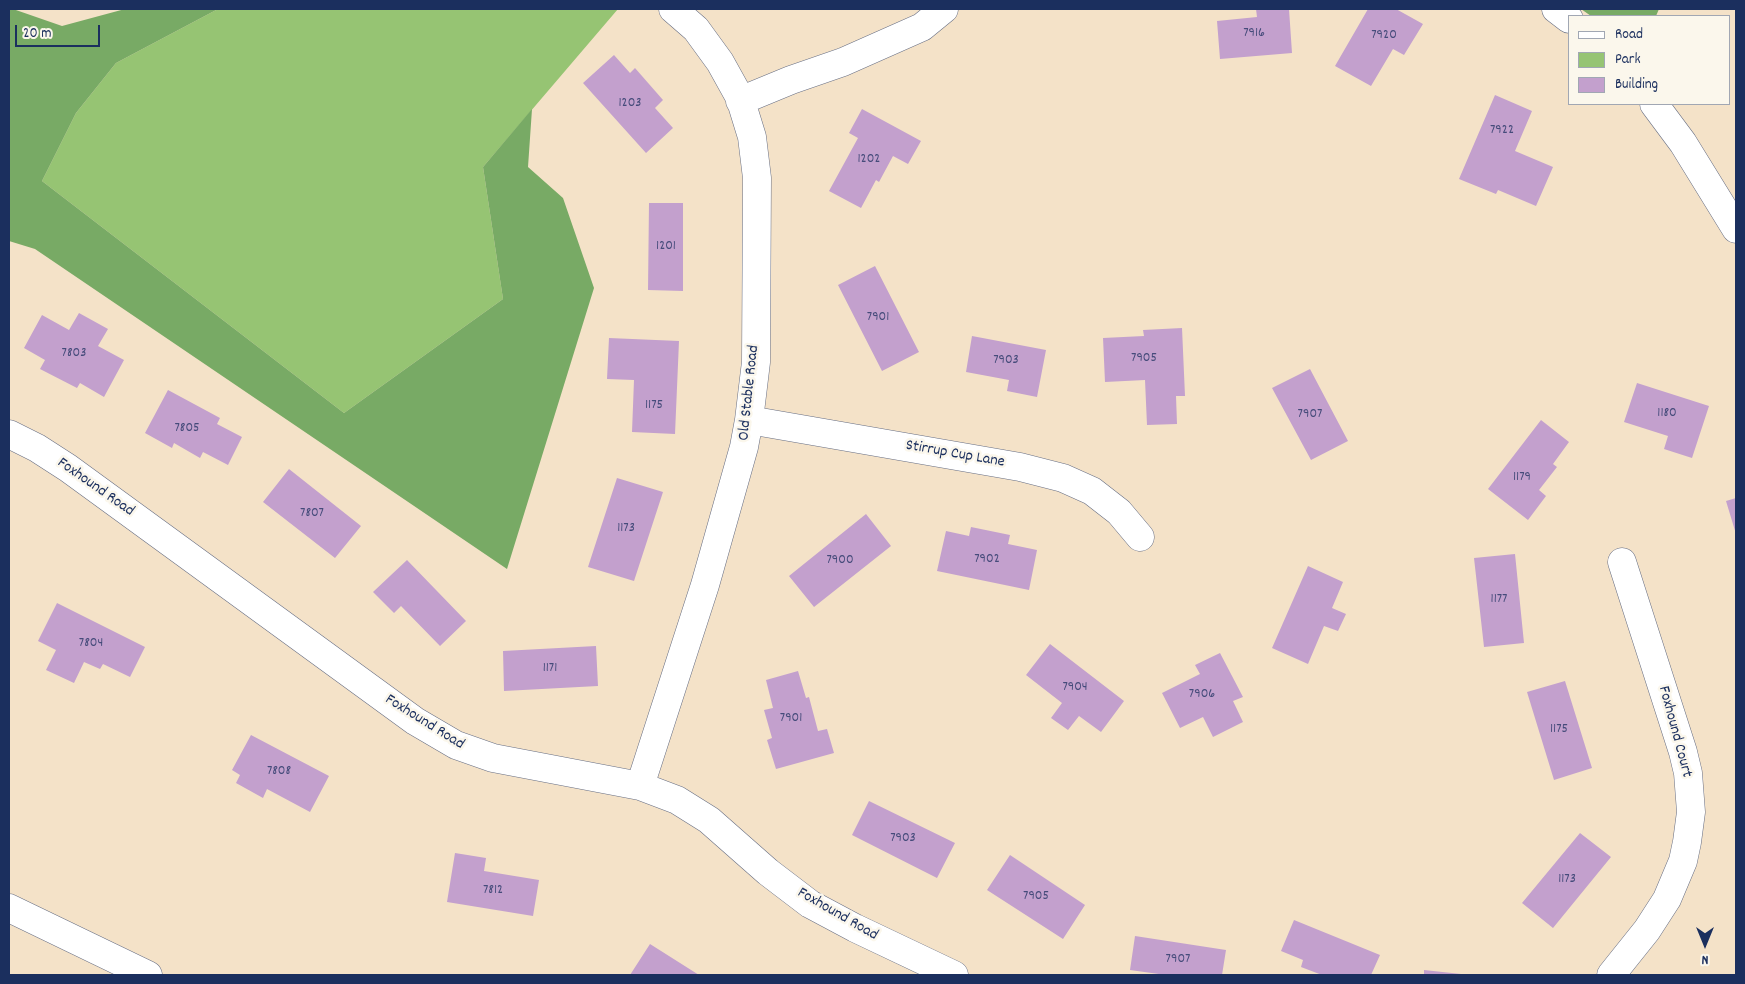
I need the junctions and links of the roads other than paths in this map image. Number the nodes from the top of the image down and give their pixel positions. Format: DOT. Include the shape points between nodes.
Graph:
graph roads {
  1 [pos="673,9"];
  2 [pos="944,9"];
  3 [pos="1556,9"];
  4 [pos="1568,18"];
  5 [pos="740,101"];
  6 [pos="1655,105"];
  7 [pos="1736,229"];
  8 [pos="749,420"];
  9 [pos="9,434"];
  10 [pos="1140,537"];
  11 [pos="1622,562"];
  12 [pos="640,786"];
  13 [pos="9,908"];
  14 [pos="148,975"];
  15 [pos="954,975"];
  16 [pos="1611,975"];
  1 -- 5 [label="street, Old Stable Road" via="696,29 720,62"];
  2 -- 5 [label="street" via="922,27 843,62"];
  3 -- 4 [label="street"];
  5 -- 8 [label="street, Old Stable Road" via="752,137 757,178 756,362"];
  6 -- 7 [label="street" via="1683,143"];
  8 -- 10 [label="street, Stirrup Cup Lane" via="1020,467 1063,478 1092,491 1119,512"];
  8 -- 12 [label="street, Old Stable Road" via="705,586"];
  9 -- 12 [label="street, Foxhound Road" via="68,468 415,721 456,745 493,758"];
  11 -- 16 [label="street, Foxhound Court" via="1688,773 1691,812 1683,861 1667,899"];
  12 -- 15 [label="street, Foxhound Road" via="677,800 709,820 810,904"];
  13 -- 14 [label="street"];
}
